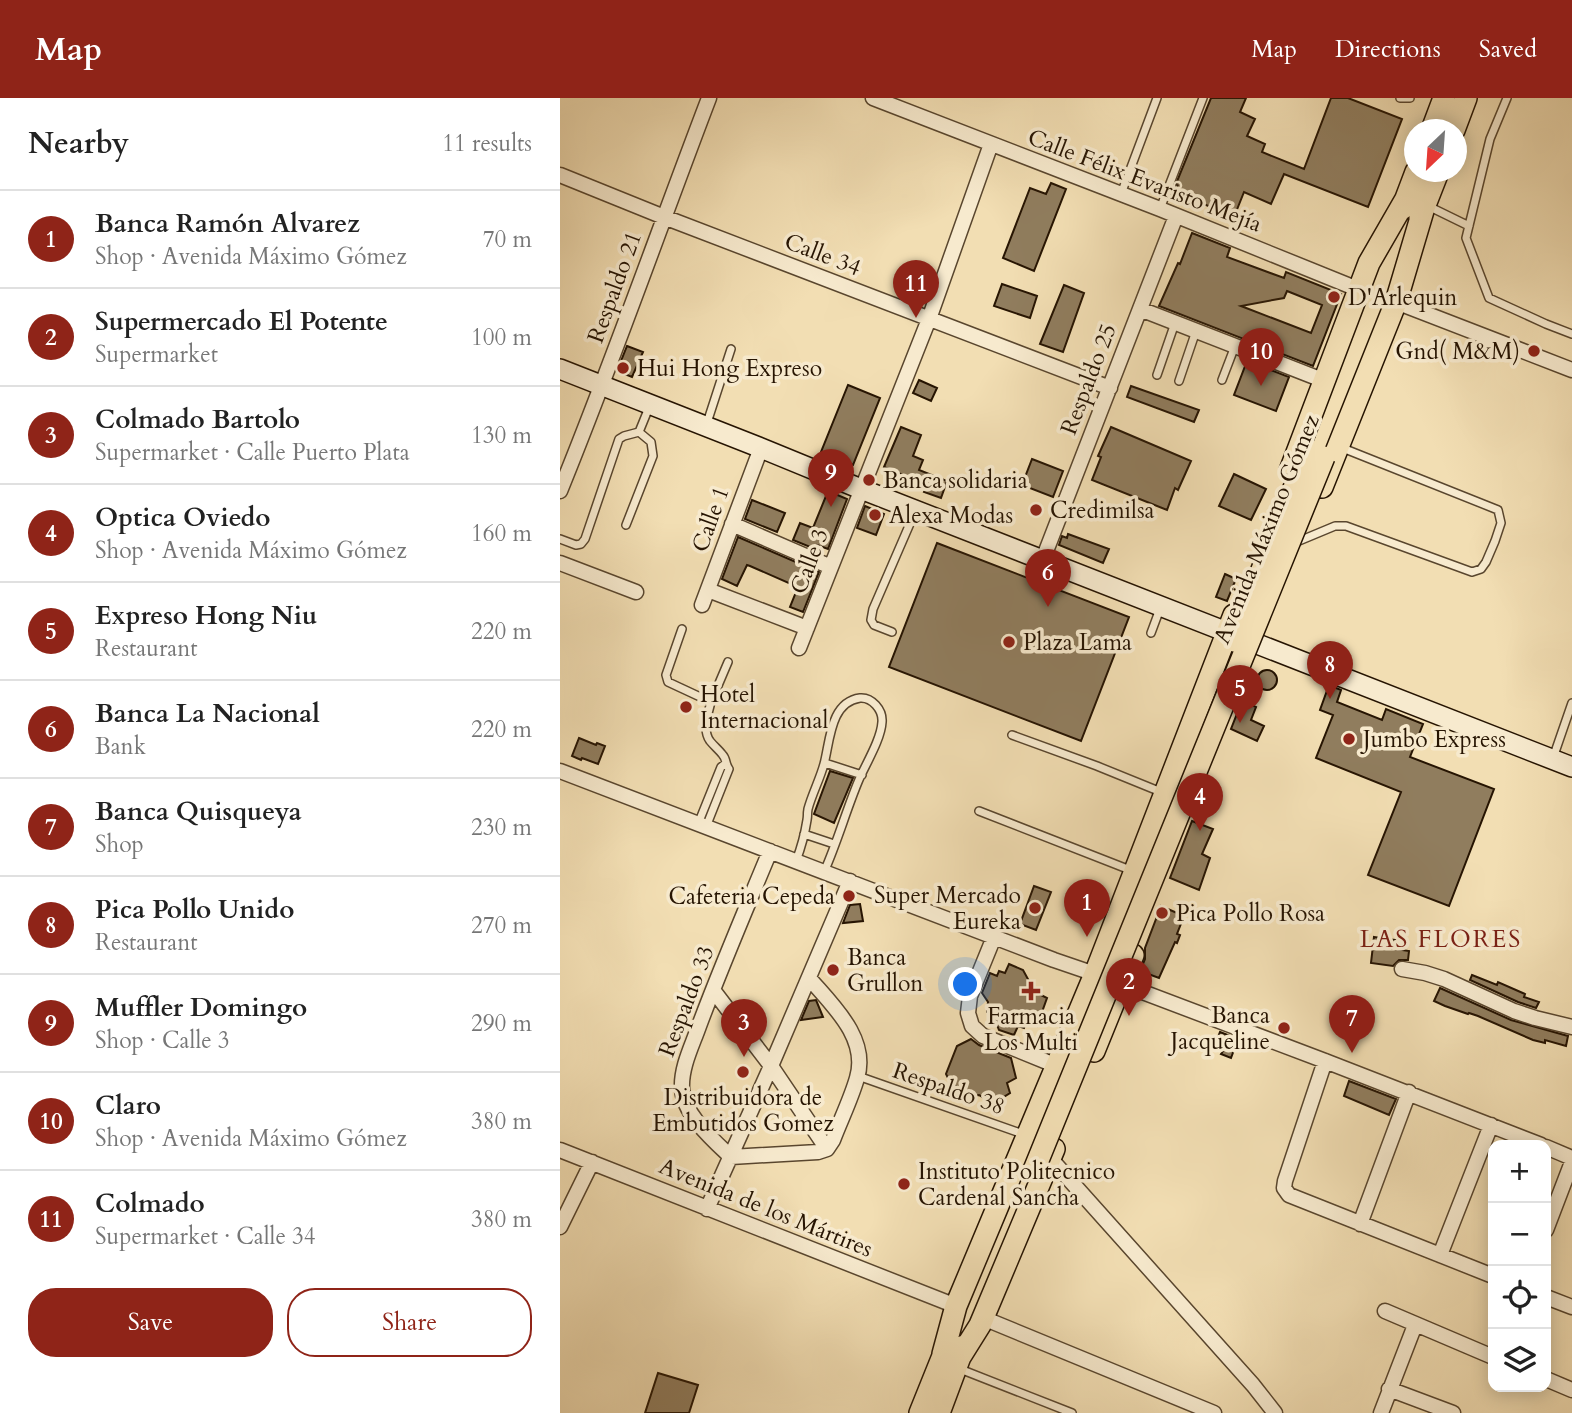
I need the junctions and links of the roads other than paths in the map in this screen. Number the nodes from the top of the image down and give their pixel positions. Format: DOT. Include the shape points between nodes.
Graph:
graph roads {
  1 [pos="709,98"];
  2 [pos="873,98"];
  3 [pos="1157,98"];
  4 [pos="1203,98"];
  5 [pos="1400,98"];
  6 [pos="1410,98"];
  7 [pos="1444,98"];
  8 [pos="1466,98"];
  9 [pos="1507,98"];
  10 [pos="1436,119"];
  11 [pos="1458,119"];
  12 [pos="991,144"];
  13 [pos="560,175"];
  14 [pos="1416,182"];
  15 [pos="1430,182"];
  16 [pos="1121,195"];
  17 [pos="1416,200"];
  18 [pos="1160,209"];
  19 [pos="1176,216"];
  20 [pos="664,217"];
  21 [pos="1469,226"];
  22 [pos="1360,290"];
  23 [pos="1396,302"];
  24 [pos="1140,309"];
  25 [pos="929,319"];
  26 [pos="1175,323"];
  27 [pos="1196,331"];
  28 [pos="1572,334"];
  29 [pos="1235,346"];
  30 [pos="731,349"];
  31 [pos="560,369"];
  32 [pos="1572,370"];
  33 [pos="1157,375"];
  34 [pos="1222,380"];
  35 [pos="1179,381"];
  36 [pos="1325,381"];
  37 [pos="603,386"];
  38 [pos="1110,388"];
  39 [pos="650,404"];
  40 [pos="706,426"];
  41 [pos="639,432"];
  42 [pos="761,448"];
  43 [pos="1324,451"];
  44 [pos="861,489"];
  45 [pos="560,491"];
  46 [pos="916,510"];
  47 [pos="732,524"];
  48 [pos="626,525"];
  49 [pos="560,539"];
  50 [pos="1299,541"];
  51 [pos="1043,559"];
  52 [pos="560,564"];
  53 [pos="831,567"];
  54 [pos="708,590"];
  55 [pos="636,592"];
  56 [pos="702,605"];
  57 [pos="1161,606"];
  58 [pos="807,628"];
  59 [pos="682,629"];
  60 [pos="892,632"];
  61 [pos="1228,632"];
  62 [pos="1151,633"];
  63 [pos="1255,644"];
  64 [pos="799,648"];
  65 [pos="728,662"];
  66 [pos="711,702"];
  67 [pos="1572,703"];
  68 [pos="1012,735"];
  69 [pos="1552,759"];
  70 [pos="825,763"];
  71 [pos="1572,767"];
  72 [pos="560,771"];
  73 [pos="862,775"];
  74 [pos="1165,794"];
  75 [pos="979,811"];
  76 [pos="702,825"];
  77 [pos="804,834"];
  78 [pos="834,844"];
  79 [pos="770,851"];
  80 [pos="796,861"];
  81 [pos="1125,868"];
  82 [pos="824,872"];
  83 [pos="850,881"];
  84 [pos="994,937"];
  85 [pos="1402,970"];
  86 [pos="1095,974"];
  87 [pos="809,978"];
  88 [pos="1121,984"];
  89 [pos="713,989"];
  90 [pos="1572,1027"];
  91 [pos="1325,1061"];
  92 [pos="771,1066"];
  93 [pos="1057,1066"];
  94 [pos="858,1076"];
  95 [pos="1409,1092"];
  96 [pos="1491,1125"];
  97 [pos="1028,1135"];
  98 [pos="1529,1140"];
  99 [pos="827,1149"];
  100 [pos="560,1150"];
  101 [pos="1551,1150"];
  102 [pos="731,1157"];
  103 [pos="1572,1160"];
  104 [pos="592,1162"];
  105 [pos="1035,1164"];
  106 [pos="707,1209"];
  107 [pos="1551,1217"];
  108 [pos="1360,1224"];
  109 [pos="560,1227"];
  110 [pos="1440,1255"];
  111 [pos="1488,1274"];
  112 [pos="1551,1299"];
  113 [pos="956,1306"];
  114 [pos="1572,1307"];
  115 [pos="1385,1311"];
  116 [pos="983,1318"];
  117 [pos="1415,1325"];
  118 [pos="1488,1355"];
  119 [pos="953,1359"];
  120 [pos="1551,1381"];
  121 [pos="1390,1389"];
  122 [pos="1572,1390"];
  123 [pos="920,1413"];
  124 [pos="939,1413"];
  125 [pos="1072,1413"];
  126 [pos="1213,1413"];
  127 [pos="1275,1413"];
  128 [pos="1381,1413"];
  129 [pos="1453,1413"];
  1 -- 20 [label="street, Respaldo 21"];
  2 -- 12 [label="street, Calle Félix Evaristo Mejía"];
  3 -- 16 [label="lane"];
  4 -- 18 [label="lane"];
  5 -- 6 [label="lane"];
  7 -- 10 [label="main road"];
  8 -- 11 [label="main road"];
  9 -- 21 [label="lane" via="1490,139"];
  12 -- 16 [label="street, Calle Félix Evaristo Mejía"];
  12 -- 25 [label="street, Calle 3"];
  13 -- 20 [label="street, Calle 34"];
  14 -- 17 [label="main road, Avenida Máximo Gómez"];
  15 -- 17 [label="main road, Avenida Máximo Gómez"];
  16 -- 18 [label="street, Calle Félix Evaristo Mejía"];
  17 -- 21 [label="lane"];
  17 -- 22 [label="main road" via="1369,263"];
  17 -- 23 [label="main road"];
  17 -- 43 [label="main road, Avenida Máximo Gómez" via="1385,298"];
  18 -- 19 [label="street, Calle Félix Evaristo Mejía"];
  19 -- 22 [label="street, Calle Félix Evaristo Mejía"];
  19 -- 24 [label="street, Respaldo 25"];
  20 -- 25 [label="street, Calle 34"];
  20 -- 37 [label="street, Respaldo 21"];
  21 -- 28 [label="lane" via="1466,238 1489,298"];
  22 -- 36 [label="main road"];
  23 -- 32 [label="street"];
  23 -- 43 [label="main road"];
  24 -- 26 [label="street"];
  24 -- 38 [label="street, Respaldo 25"];
  25 -- 38 [label="street, Calle 34"];
  25 -- 44 [label="street, Calle 3"];
  26 -- 27 [label="street"];
  26 -- 33 [label="lane"];
  27 -- 29 [label="street"];
  27 -- 35 [label="lane"];
  29 -- 34 [label="lane"];
  29 -- 36 [label="street"];
  30 -- 40 [label="lane"];
  31 -- 37 [label="main road"];
  36 -- 61 [label="main road"];
  37 -- 39 [label="main road"];
  37 -- 45 [label="street, Respaldo 21"];
  38 -- 51 [label="street, Respaldo 25"];
  39 -- 40 [label="main road"];
  39 -- 41 [label="lane"];
  40 -- 42 [label="main road"];
  41 -- 48 [label="lane" via="650,442 653,456"];
  41 -- 49 [label="lane" via="620,439 585,539 576,545"];
  42 -- 44 [label="main road"];
  42 -- 47 [label="street, Calle 1"];
  43 -- 50 [label="main road"];
  43 -- 50 [label="lane" via="1498,510 1501,523 1481,569 1472,572 1346,526"];
  43 -- 105 [label="main road, Avenida Máximo Gómez, bridge"];
  44 -- 46 [label="main road"];
  44 -- 53 [label="street, Calle 3"];
  46 -- 51 [label="main road"];
  46 -- 60 [label="lane" via="873,609 874,625"];
  47 -- 53 [label="street"];
  47 -- 54 [label="street, Calle 1"];
  50 -- 63 [label="main road"];
  51 -- 57 [label="main road"];
  52 -- 55 [label="street"];
  53 -- 58 [label="street, Calle 3"];
  54 -- 56 [label="street, Calle 1"];
  54 -- 58 [label="street"];
  57 -- 61 [label="main road"];
  57 -- 62 [label="lane"];
  58 -- 64 [label="street, Calle 3"];
  59 -- 66 [label="lane" via="667,682"];
  61 -- 63 [label="main road"];
  61 -- 74 [label="main road"];
  63 -- 69 [label="main road"];
  63 -- 88 [label="main road"];
  65 -- 66 [label="lane"];
  66 -- 76 [label="lane" via="706,730 729,769"];
  67 -- 69 [label="lane"];
  68 -- 74 [label="lane"];
  69 -- 71 [label="main road"];
  70 -- 73 [label="lane"];
  70 -- 73 [label="lane" via="832,724 842,707 855,698 865,698 881,712 882,723"];
  70 -- 77 [label="lane" via="807,810"];
  72 -- 76 [label="street"];
  73 -- 78 [label="lane"];
  74 -- 86 [label="main road"];
  75 -- 81 [label="lane"];
  76 -- 79 [label="street"];
  77 -- 78 [label="lane"];
  77 -- 80 [label="lane"];
  78 -- 82 [label="lane"];
  79 -- 80 [label="street"];
  79 -- 89 [label="street, Respaldo 33"];
  80 -- 82 [label="street"];
  82 -- 83 [label="street"];
  83 -- 84 [label="street"];
  83 -- 87 [label="street"];
  84 -- 86 [label="street"];
  84 -- 93 [label="street" via="970,996 972,1026 983,1036"];
  85 -- 90 [label="street" via="1444,979 1514,1011"];
  86 -- 88 [label="street"];
  86 -- 93 [label="main road"];
  87 -- 92 [label="street"];
  87 -- 94 [label="street" via="849,1028 857,1045"];
  88 -- 91 [label="street"];
  88 -- 105 [label="main road"];
  89 -- 92 [label="street"];
  89 -- 102 [label="street, Respaldo 33" via="683,1070 681,1090 695,1120"];
  91 -- 95 [label="street"];
  91 -- 108 [label="street" via="1284,1188 1289,1195"];
  92 -- 99 [label="street"];
  92 -- 102 [label="street"];
  93 -- 97 [label="main road"];
  94 -- 97 [label="lane, Respaldo 38"];
  94 -- 99 [label="street"];
  95 -- 96 [label="street"];
  95 -- 108 [label="street"];
  96 -- 98 [label="street"];
  96 -- 110 [label="street"];
  97 -- 113 [label="main road"];
  99 -- 102 [label="street"];
  100 -- 104 [label="street, Avenida de los Mártires"];
  101 -- 103 [label="street"];
  102 -- 106 [label="street"];
  103 -- 107 [label="street"];
  104 -- 106 [label="street, Avenida de los Mártires"];
  104 -- 109 [label="street"];
  105 -- 116 [label="main road"];
  105 -- 119 [label="main road, Avenida Máximo Gómez"];
  105 -- 127 [label="street" via="1253,1385"];
  106 -- 113 [label="street, Avenida de los Mártires"];
  108 -- 110 [label="street"];
  110 -- 111 [label="street"];
  112 -- 114 [label="street"];
  113 -- 119 [label="main road"];
  115 -- 117 [label="street"];
  116 -- 119 [label="main road"];
  116 -- 126 [label="street"];
  117 -- 118 [label="street"];
  117 -- 121 [label="street"];
  119 -- 123 [label="main road, Avenida Máximo Gómez"];
  119 -- 124 [label="main road, Avenida Máximo Gómez"];
  119 -- 125 [label="lane"];
  120 -- 122 [label="street"];
  121 -- 128 [label="street"];
  121 -- 129 [label="street"];
}
